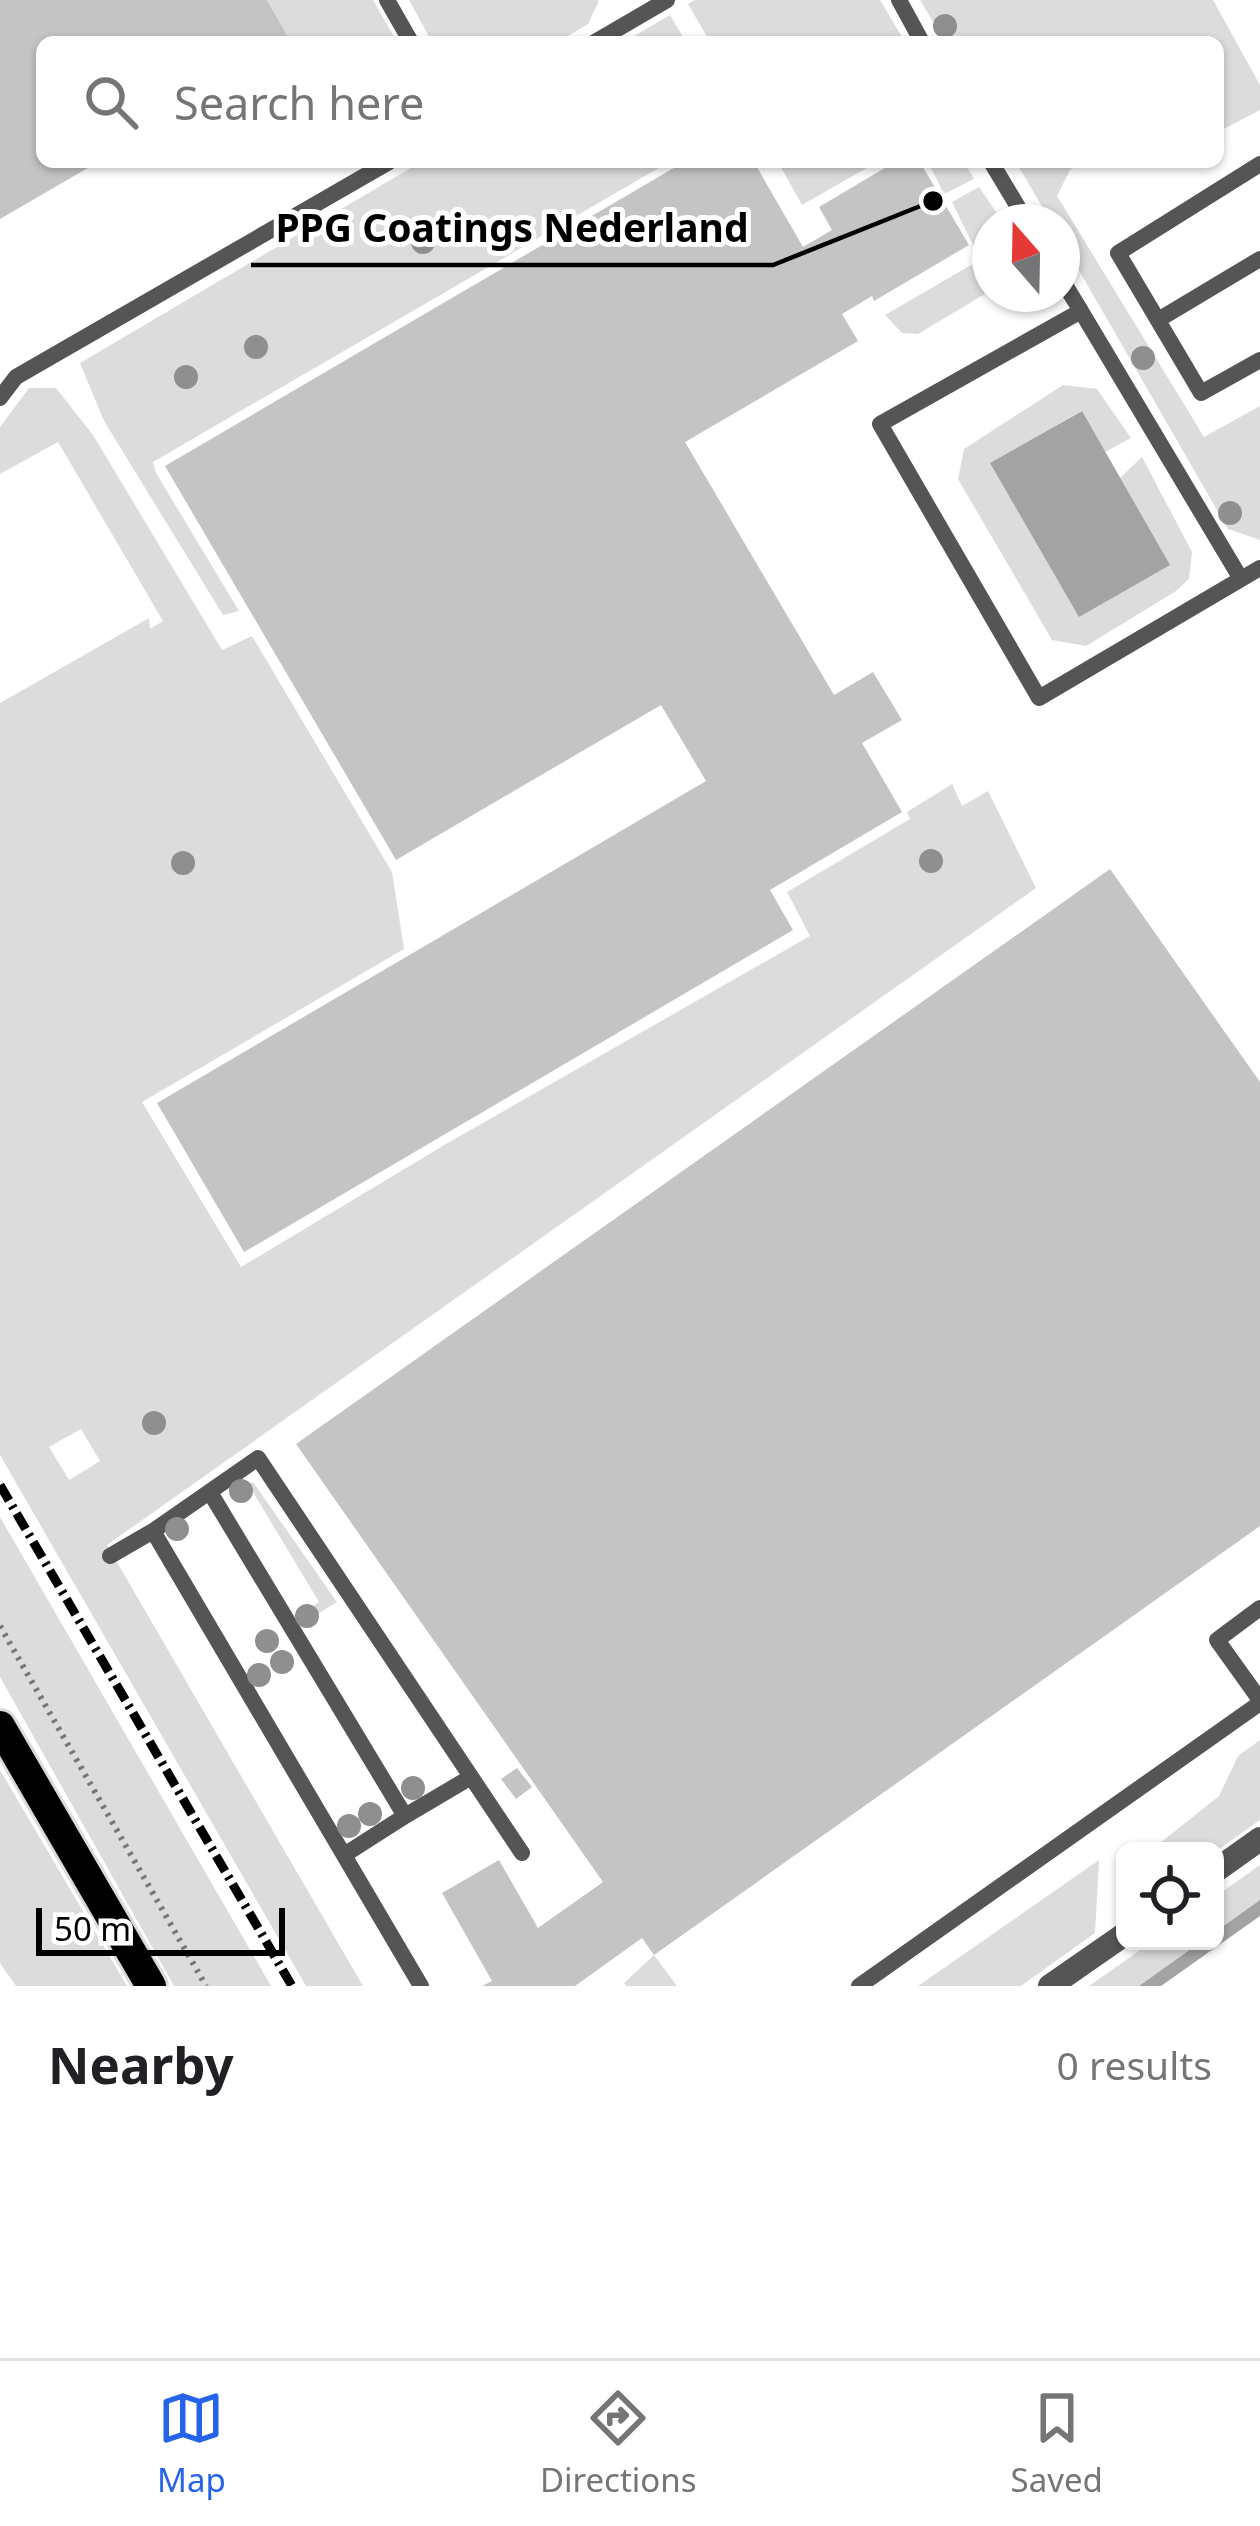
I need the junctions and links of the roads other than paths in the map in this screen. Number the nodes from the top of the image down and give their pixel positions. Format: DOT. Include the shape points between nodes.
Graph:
graph roads {
  1 [pos="387,0"];
  2 [pos="667,0"];
  3 [pos="898,0"];
  4 [pos="408,36"];
  5 [pos="605,36"];
  6 [pos="919,36"];
  7 [pos="1260,164"];
  8 [pos="379,168"];
  9 [pos="995,168"];
  10 [pos="1017,204"];
  11 [pos="1260,259"];
  12 [pos="1081,311"];
  13 [pos="1158,320"];
  14 [pos="1260,360"];
  15 [pos="0,398"];
  16 [pos="1260,568"];
  17 [pos="1241,580"];
  18 [pos="211,1494"];
  19 [pos="154,1531"];
  20 [pos="110,1556"];
  21 [pos="1260,1608"];
  22 [pos="1260,1702"];
  23 [pos="0,1726"];
  24 [pos="471,1777"];
  25 [pos="405,1816"];
  26 [pos="1260,1839"];
  27 [pos="522,1853"];
  28 [pos="344,1855"];
  29 [pos="1224,1865"];
  30 [pos="1116,1940"];
  31 [pos="151,1986"];
  32 [pos="421,1986"];
  33 [pos="860,1986"];
  34 [pos="1050,1986"];
  1 -- 4 [label="lane"];
  2 -- 5 [label="lane"];
  3 -- 6 [label="lane"];
  7 -- 13 [label="lane" via="1118,253"];
  8 -- 15 [label="lane" via="16,377"];
  9 -- 10 [label="lane"];
  11 -- 13 [label="lane"];
  12 -- 17 [label="lane"];
  12 -- 17 [label="lane" via="880,424 1039,698"];
  13 -- 14 [label="lane" via="1202,393"];
  16 -- 17 [label="lane"];
  18 -- 19 [label="lane"];
  18 -- 24 [label="lane" via="258,1458"];
  18 -- 25 [label="lane"];
  19 -- 20 [label="lane"];
  19 -- 28 [label="lane"];
  21 -- 22 [label="lane" via="1216,1640"];
  22 -- 33 [label="lane"];
  23 -- 31 [label="main road"];
  24 -- 25 [label="lane"];
  24 -- 27 [label="lane"];
  25 -- 28 [label="lane"];
  26 -- 29 [label="street"];
  28 -- 32 [label="lane"];
  30 -- 34 [label="street"];
}
